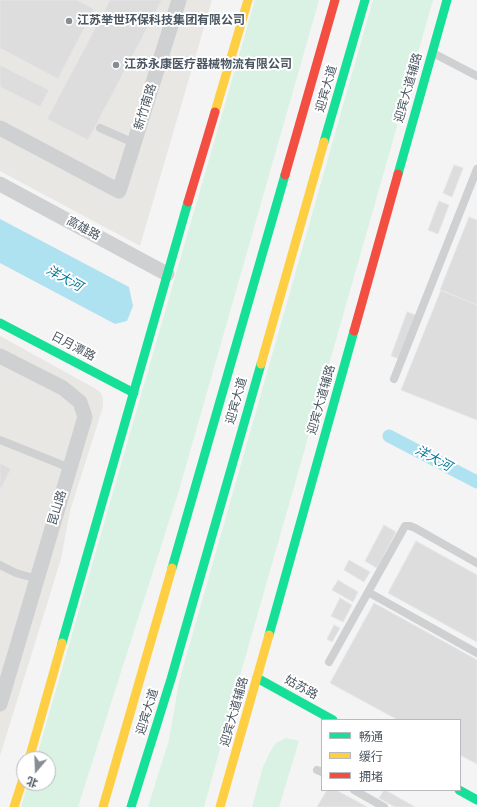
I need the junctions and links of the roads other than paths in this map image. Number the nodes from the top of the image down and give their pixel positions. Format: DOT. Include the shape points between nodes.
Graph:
graph roads {
  1 [pos="179,0"];
  2 [pos="248,0"];
  3 [pos="335,0"];
  4 [pos="365,0"];
  5 [pos="447,0"];
  6 [pos="432,53"];
  7 [pos="477,76"];
  8 [pos="0,128"];
  9 [pos="100,128"];
  10 [pos="134,143"];
  11 [pos="477,169"];
  12 [pos="0,184"];
  13 [pos="167,274"];
  14 [pos="0,323"];
  15 [pos="0,356"];
  16 [pos="394,379"];
  17 [pos="134,393"];
  18 [pos="0,440"];
  19 [pos="70,468"];
  20 [pos="477,562"];
  21 [pos="0,565"];
  22 [pos="37,579"];
  23 [pos="368,592"];
  24 [pos="477,653"];
  25 [pos="329,662"];
  26 [pos="4,674"];
  27 [pos="257,678"];
  28 [pos="171,679"];
  29 [pos="0,704"];
  30 [pos="331,719"];
  31 [pos="31,751"];
  32 [pos="19,791"];
  33 [pos="356,791"];
  34 [pos="461,791"];
  35 [pos="477,800"];
  36 [pos="14,807"];
  37 [pos="103,807"];
  38 [pos="131,807"];
  39 [pos="137,807"];
  40 [pos="220,807"];
  41 [pos="384,807"];
  1 -- 10 [label="street, 新竹南路"];
  2 -- 13 [label="main road"];
  3 -- 37 [label="main road, 迎宾大道"];
  4 -- 28 [label="main road, 迎宾大道"];
  5 -- 6 [label="main road, 迎宾大道辅路"];
  6 -- 7 [label="lane"];
  6 -- 27 [label="main road, 迎宾大道辅路"];
  8 -- 10 [label="street, 新竹南路" via="119,190"];
  9 -- 10 [label="lane"];
  11 -- 16 [label="lane"];
  12 -- 13 [label="street, 高雄路"];
  13 -- 17 [label="main road"];
  14 -- 17 [label="main road, 日月潭路"];
  15 -- 19 [label="street, 昆山路" via="63,388 80,402 85,417"];
  17 -- 31 [label="main road"];
  18 -- 19 [label="lane"];
  19 -- 22 [label="street, 昆山路"];
  20 -- 23 [label="lane" via="415,528 405,526"];
  21 -- 22 [label="lane"];
  22 -- 26 [label="street, 昆山路"];
  23 -- 24 [label="lane"];
  23 -- 25 [label="lane"];
  26 -- 29 [label="street, 昆山路"];
  27 -- 30 [label="main road, 姑苏路"];
  27 -- 40 [label="main road, 迎宾大道辅路"];
  28 -- 38 [label="main road, 迎宾大道"];
  28 -- 39 [label="main road"];
  32 -- 36 [label="main road"];
  33 -- 41 [label="lane"];
  34 -- 35 [label="main road"];
}
